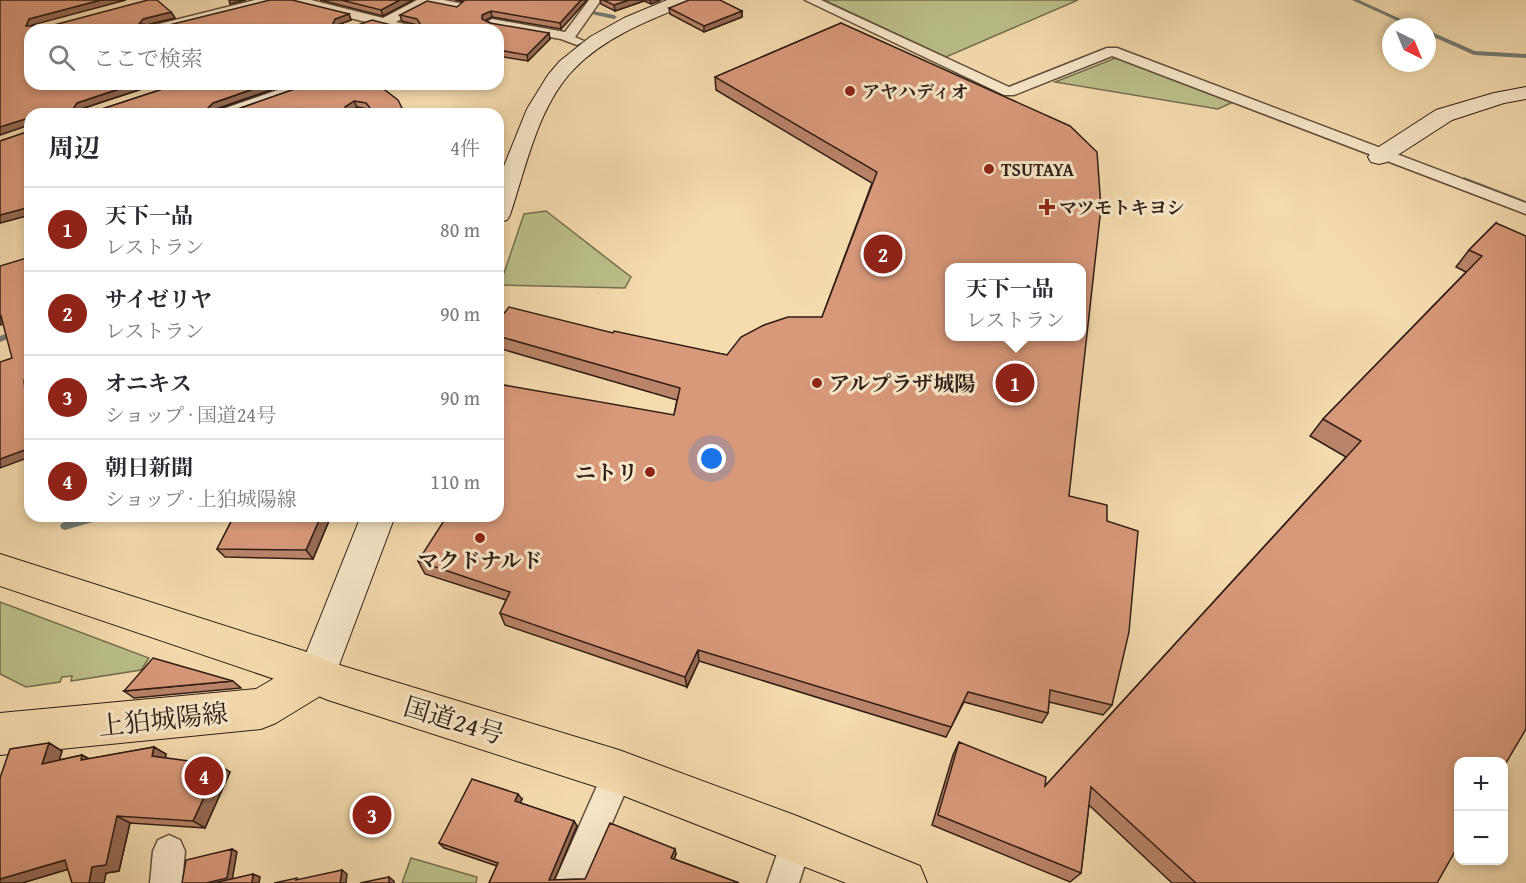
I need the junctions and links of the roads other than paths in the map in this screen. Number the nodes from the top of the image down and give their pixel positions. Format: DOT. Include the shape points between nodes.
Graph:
graph roads {
  1 [pos="212,0"];
  2 [pos="270,0"];
  3 [pos="296,0"];
  4 [pos="595,0"];
  5 [pos="683,0"];
  6 [pos="811,0"];
  7 [pos="459,7"];
  8 [pos="225,10"];
  9 [pos="381,21"];
  10 [pos="492,23"];
  11 [pos="193,24"];
  12 [pos="368,24"];
  13 [pos="392,24"];
  14 [pos="498,24"];
  15 [pos="504,25"];
  16 [pos="569,37"];
  17 [pos="590,45"];
  18 [pos="292,90"];
  19 [pos="1526,93"];
  20 [pos="239,108"];
  21 [pos="1382,155"];
  22 [pos="504,200"];
  23 [pos="1526,209"];
  24 [pos="376,522"];
  25 [pos="0,570"];
  26 [pos="316,676"];
  27 [pos="0,735"];
  28 [pos="619,772"];
  29 [pos="797,839"];
  30 [pos="169,851"];
  31 [pos="166,883"];
  32 [pos="570,883"];
  33 [pos="783,883"];
  34 [pos="903,883"];
  1 -- 8 [label="street"];
  2 -- 8 [label="street"];
  3 -- 9 [label="street"];
  4 -- 16 [label="street"];
  5 -- 17 [label="street" via="627,23"];
  6 -- 21 [label="street" via="1009,92 1112,51"];
  7 -- 9 [label="street" via="426,0"];
  8 -- 11 [label="street"];
  9 -- 12 [label="street"];
  9 -- 13 [label="street"];
  10 -- 14 [label="street"];
  15 -- 16 [label="street"];
  16 -- 17 [label="street"];
  17 -- 22 [label="street" via="556,76 546,93"];
  18 -- 20 [label="street"];
  19 -- 21 [label="street" via="1444,115"];
  21 -- 23 [label="street"];
  24 -- 26 [label="street"];
  25 -- 26 [label="main road, 国道24号"];
  26 -- 27 [label="main road, 上狛城陽線" via="261,709"];
  26 -- 28 [label="main road, 国道24号"];
  28 -- 29 [label="main road, 国道24号"];
  28 -- 32 [label="street"];
  29 -- 33 [label="street"];
  29 -- 34 [label="main road, 国道24号"];
  30 -- 31 [label="street"];
}
